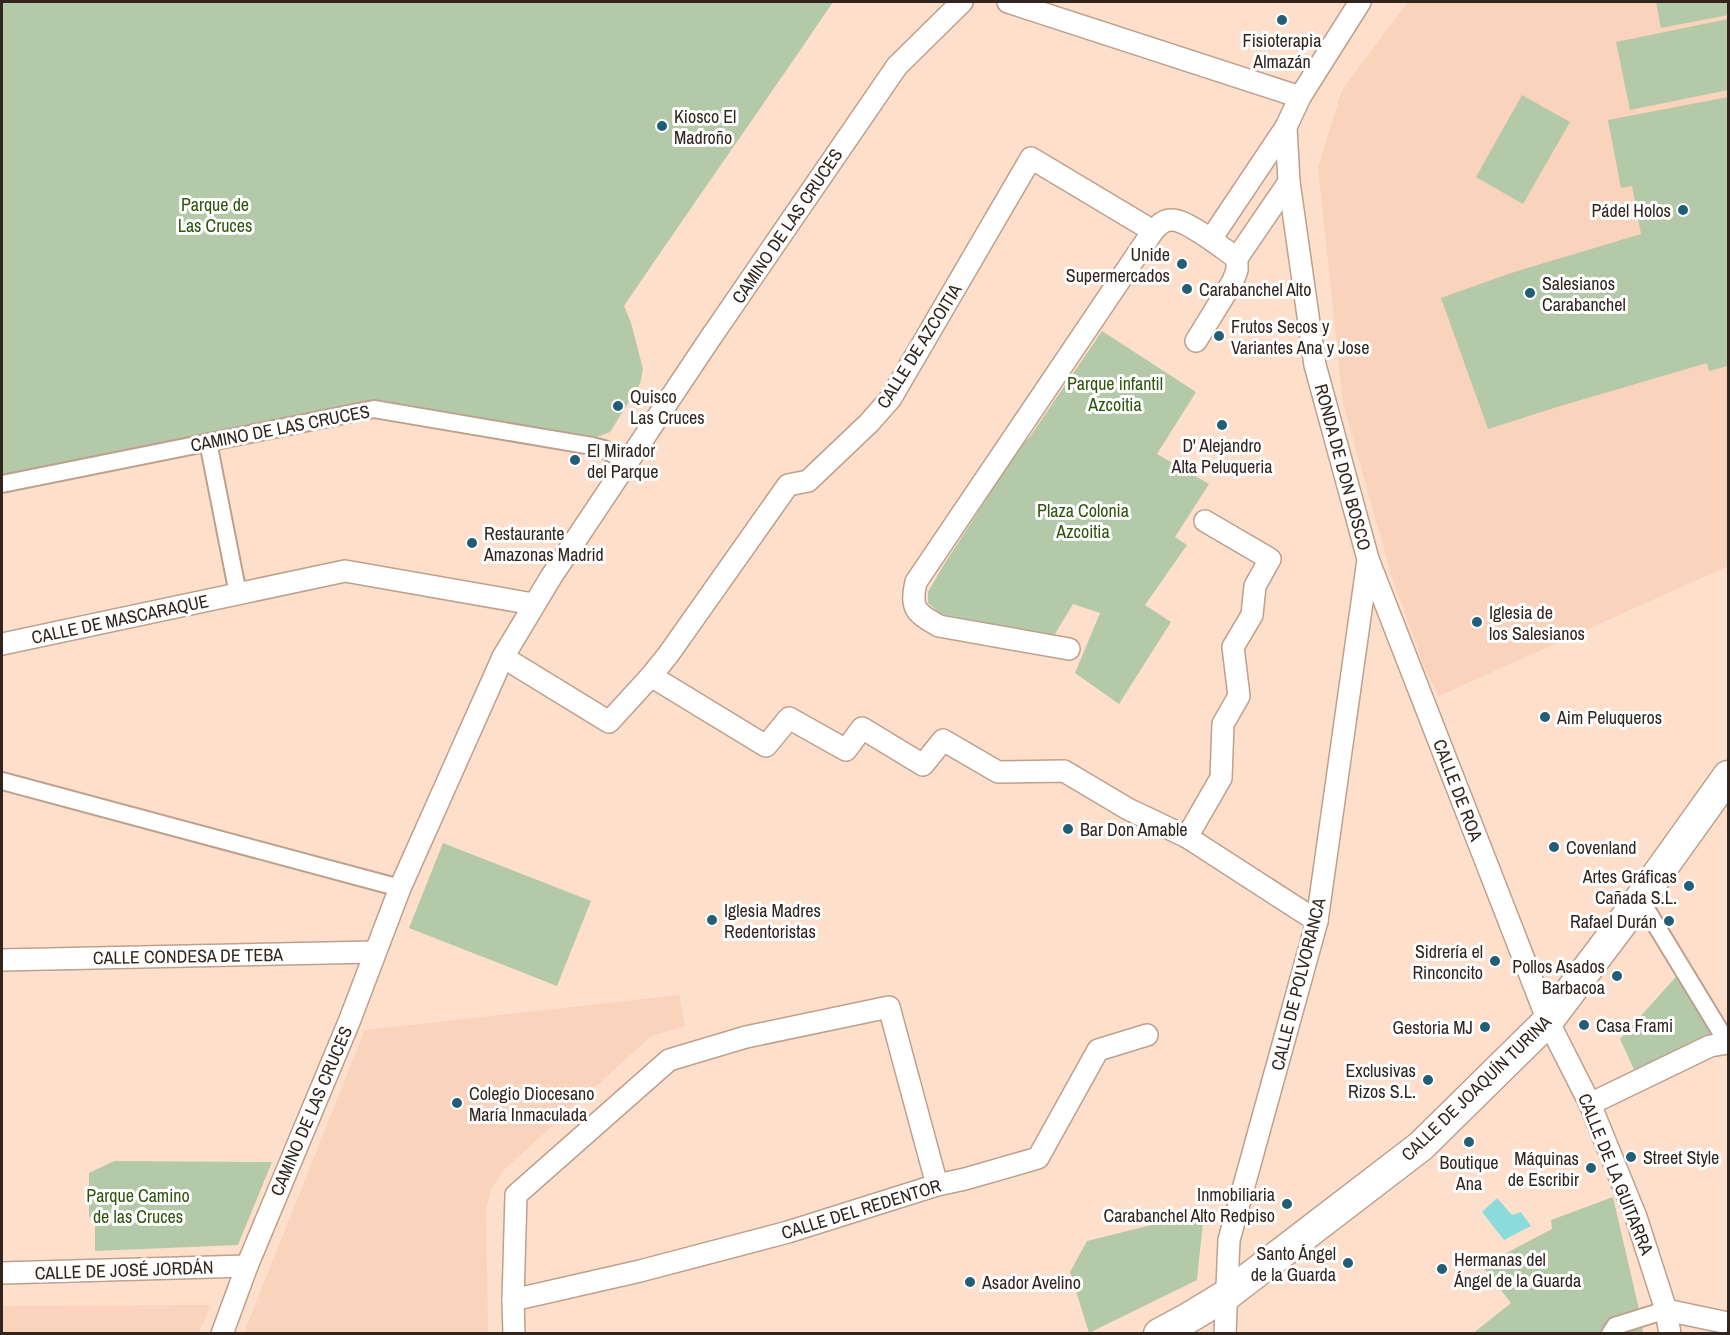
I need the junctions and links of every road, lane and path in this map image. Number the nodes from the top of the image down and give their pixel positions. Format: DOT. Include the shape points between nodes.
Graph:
graph roads {
  1 [pos="962,2"];
  2 [pos="1008,2"];
  3 [pos="1360,2"];
  4 [pos="1036,6"];
  5 [pos="1300,97"];
  6 [pos="1286,127"];
  7 [pos="1289,182"];
  8 [pos="1153,231"];
  9 [pos="1211,239"];
  10 [pos="1237,258"];
  11 [pos="1196,341"];
  12 [pos="207,442"];
  13 [pos="627,462"];
  14 [pos="2,484"];
  15 [pos="1205,521"];
  16 [pos="1368,560"];
  17 [pos="238,594"];
  18 [pos="533,604"];
  19 [pos="2,644"];
  20 [pos="1069,649"];
  21 [pos="503,657"];
  22 [pos="651,676"];
  23 [pos="1728,776"];
  24 [pos="2,781"];
  25 [pos="1187,837"];
  26 [pos="400,888"];
  27 [pos="1640,899"];
  28 [pos="1317,921"];
  29 [pos="374,952"];
  30 [pos="2,960"];
  31 [pos="1548,1021"];
  32 [pos="1147,1035"];
  33 [pos="1725,1038"];
  34 [pos="1590,1104"];
  35 [pos="937,1185"];
  36 [pos="247,1266"];
  37 [pos="2,1273"];
  38 [pos="1228,1294"];
  39 [pos="513,1300"];
  40 [pos="1666,1310"];
  41 [pos="1728,1323"];
  42 [pos="222,1334"];
  43 [pos="514,1334"];
  44 [pos="1159,1334"];
  45 [pos="1225,1334"];
  46 [pos="1610,1334"];
  47 [pos="1670,1334"];
  1 -- 13 [label="street, CAMINO DE LAS CRUCES" via="897,66"];
  2 -- 4 [label="street"];
  3 -- 5 [label="street, RONDA DE DON BOSCO"];
  4 -- 5 [label="street"];
  5 -- 6 [label="street, RONDA DE DON BOSCO"];
  6 -- 7 [label="street, RONDA DE DON BOSCO"];
  6 -- 9 [label="street"];
  7 -- 10 [label="street"];
  7 -- 16 [label="street, RONDA DE DON BOSCO" via="1315,365"];
  8 -- 9 [label="street" via="1163,221 1173,220"];
  8 -- 20 [label="street" via="916,582 913,599 920,615 939,626"];
  8 -- 22 [label="street, CALLE DE AZCOITIA" via="1031,158 891,398 808,481 788,485"];
  9 -- 10 [label="street"];
  10 -- 11 [label="street" via="1233,281"];
  12 -- 13 [label="street, CAMINO DE LAS CRUCES" via="374,409 592,446"];
  12 -- 14 [label="street, CAMINO DE LAS CRUCES"];
  12 -- 17 [label="street"];
  13 -- 18 [label="street, CAMINO DE LAS CRUCES"];
  15 -- 25 [label="street" via="1270,559 1255,586 1252,615 1233,647 1239,696 1223,724 1221,778"];
  16 -- 28 [label="street, CALLE DE POLVORANCA"];
  16 -- 31 [label="street, CALLE DE ROA"];
  17 -- 18 [label="street, CALLE DE MASCARAQUE" via="345,571"];
  17 -- 19 [label="street, CALLE DE MASCARAQUE"];
  18 -- 21 [label="street, CAMINO DE LAS CRUCES"];
  21 -- 22 [label="street, CALLE DE AZCOITIA" via="609,722"];
  21 -- 26 [label="street, CAMINO DE LAS CRUCES"];
  22 -- 25 [label="street" via="766,746 789,718 846,750 862,728 923,765 943,740 998,772 1064,771 1128,809"];
  23 -- 27 [label="main road, CALLE DE JOAQUÍN TURINA"];
  24 -- 26 [label="street"];
  25 -- 28 [label="street"];
  26 -- 29 [label="street, CAMINO DE LAS CRUCES"];
  27 -- 31 [label="main road, CALLE DE JOAQUÍN TURINA"];
  27 -- 33 [label="street"];
  28 -- 38 [label="street, CALLE DE POLVORANCA" via="1229,1240"];
  29 -- 30 [label="street, CALLE CONDESA DE TEBA"];
  29 -- 36 [label="street, CAMINO DE LAS CRUCES" via="349,1022"];
  31 -- 34 [label="street, CALLE DE LA GUITARRA"];
  31 -- 38 [label="main road, CALLE DE JOAQUÍN TURINA" via="1421,1146"];
  32 -- 35 [label="street, CALLE DEL REDENTOR" via="1098,1050 1038,1158"];
  33 -- 34 [label="street"];
  34 -- 40 [label="street, CALLE DE LA GUITARRA" via="1636,1217"];
  35 -- 39 [label="street, CALLE DEL REDENTOR" via="788,1232"];
  35 -- 39 [label="street" via="889,1007 746,1037 669,1060 516,1194"];
  36 -- 37 [label="street, CALLE DE JOSÉ JORDÁN"];
  36 -- 42 [label="street, CAMINO DE LAS CRUCES"];
  38 -- 44 [label="main road, CALLE DE JOAQUÍN TURINA"];
  38 -- 45 [label="street, CALLE DE POLVORANCA"];
  39 -- 43 [label="street"];
  40 -- 41 [label="street"];
  40 -- 46 [label="street" via="1615,1326"];
  40 -- 47 [label="street, CALLE DE LA GUITARRA"];
}
